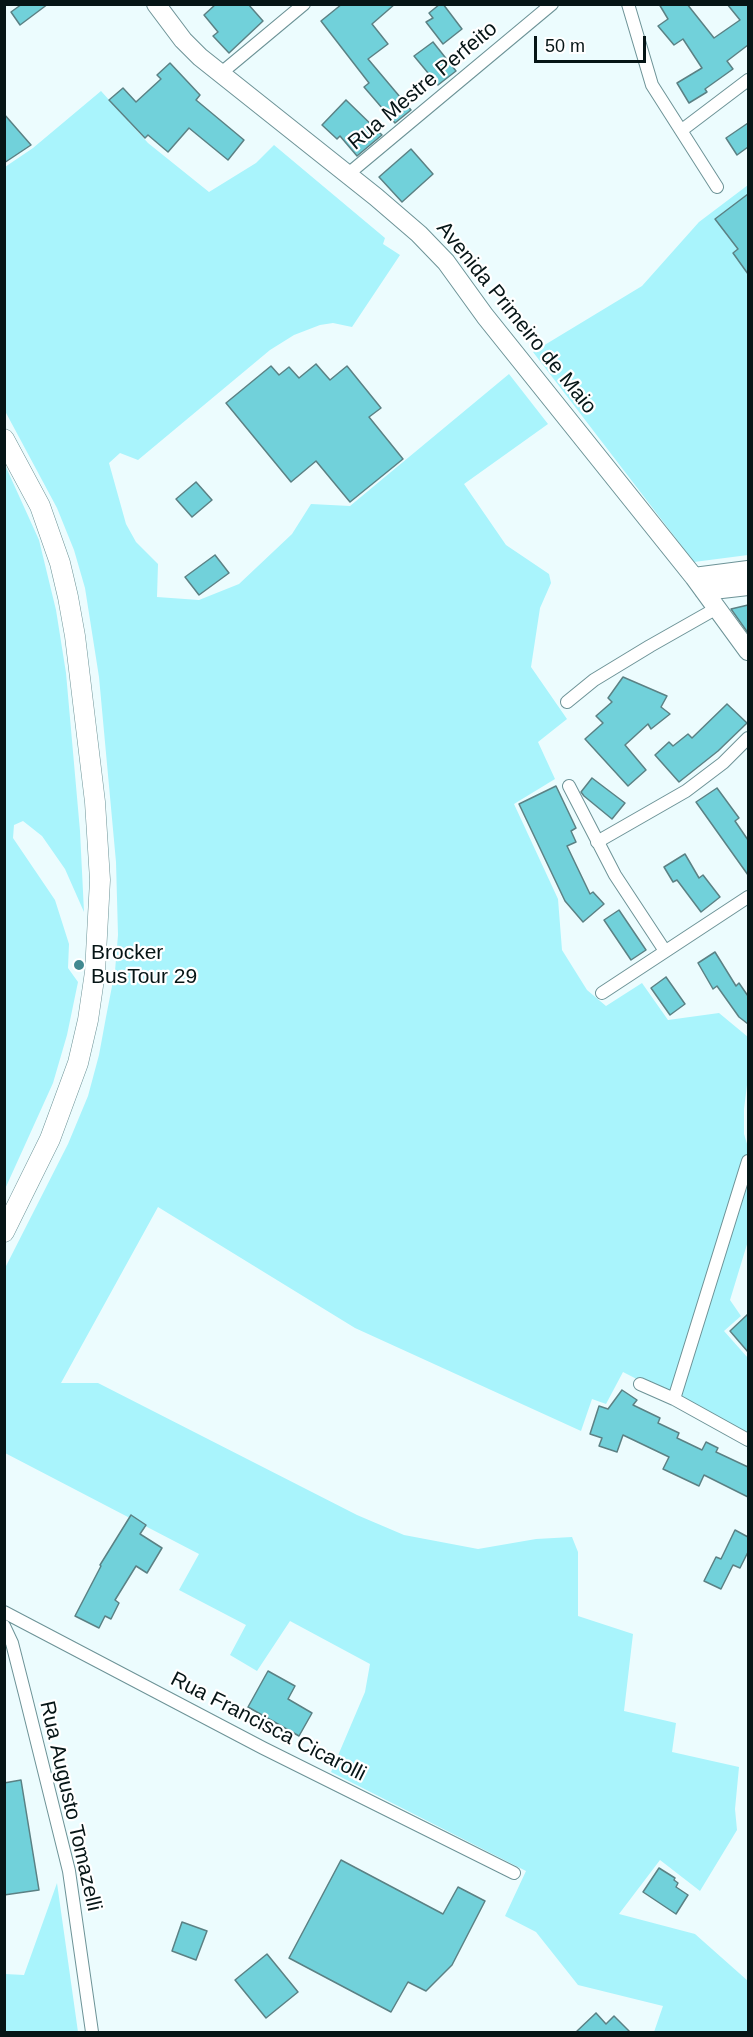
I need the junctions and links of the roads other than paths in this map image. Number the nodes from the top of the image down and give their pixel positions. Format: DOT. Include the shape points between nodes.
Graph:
graph roads {
  1 [pos="156,4"];
  2 [pos="304,4"];
  3 [pos="552,4"];
  4 [pos="628,4"];
  5 [pos="220,74"];
  6 [pos="748,80"];
  7 [pos="682,130"];
  8 [pos="347,175"];
  9 [pos="717,187"];
  10 [pos="4,440"];
  11 [pos="748,576"];
  12 [pos="699,584"];
  13 [pos="717,608"];
  14 [pos="748,651"];
  15 [pos="567,702"];
  16 [pos="748,738"];
  17 [pos="569,786"];
  18 [pos="597,842"];
  19 [pos="748,897"];
  20 [pos="665,951"];
  21 [pos="602,993"];
  22 [pos="748,1161"];
  23 [pos="4,1232"];
  24 [pos="640,1384"];
  25 [pos="674,1399"];
  26 [pos="748,1440"];
  27 [pos="4,1612"];
  28 [pos="4,1626"];
  29 [pos="514,1873"];
  30 [pos="92,2032"];
  1 -- 5 [label="main road, Avenida Primeiro de Maio" via="183,40"];
  2 -- 5 [label="street"];
  3 -- 8 [label="street, Rua Mestre Perfeito"];
  4 -- 7 [label="street" via="652,85"];
  5 -- 8 [label="main road, Avenida Primeiro de Maio"];
  6 -- 7 [label="street"];
  7 -- 9 [label="street"];
  8 -- 12 [label="main road, Avenida Primeiro de Maio" via="420,234 446,262"];
  10 -- 23 [label="main road" via="40,507 68,597 94,790 100,880 95,972 78,1064 50,1139"];
  11 -- 12 [label="main road"];
  12 -- 13 [label="main road, Avenida Primeiro de Maio"];
  13 -- 14 [label="main road, Avenida Primeiro de Maio"];
  13 -- 15 [label="street" via="594,680"];
  16 -- 18 [label="street" via="686,791"];
  17 -- 18 [label="street"];
  18 -- 20 [label="street"];
  19 -- 20 [label="street"];
  20 -- 21 [label="street"];
  22 -- 25 [label="street"];
  24 -- 25 [label="street"];
  25 -- 26 [label="street"];
  27 -- 29 [label="street, Rua Francisca Cicarolli" via="263,1748"];
  28 -- 30 [label="street, Rua Augusto Tomazelli" via="21,1676 69,1871"];
}
